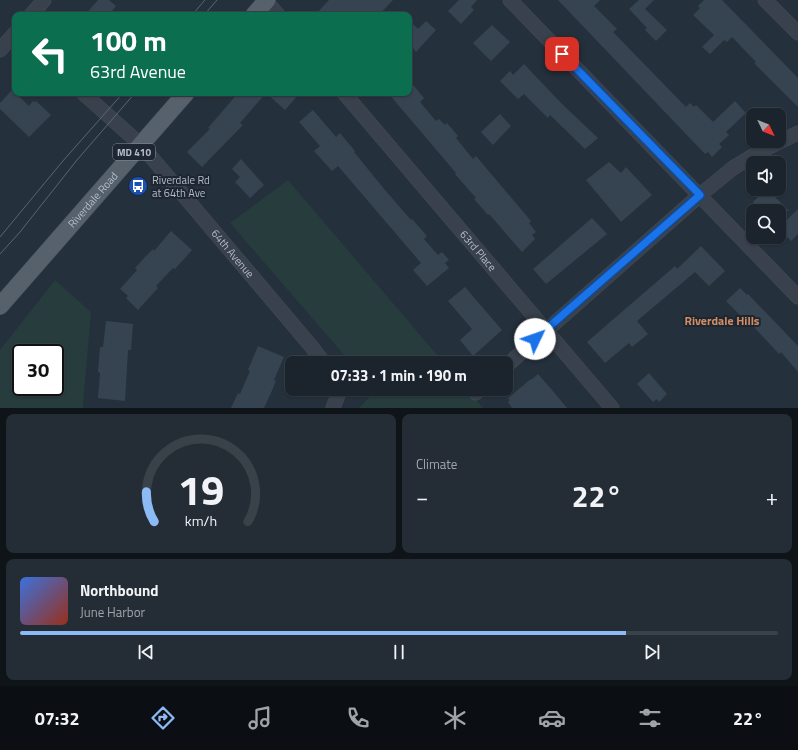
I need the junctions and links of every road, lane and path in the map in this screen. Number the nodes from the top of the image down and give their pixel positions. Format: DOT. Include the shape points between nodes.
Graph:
graph roads {
  1 [pos="44,0"];
  2 [pos="510,0"];
  3 [pos="765,0"];
  4 [pos="267,1"];
  5 [pos="34,12"];
  6 [pos="257,12"];
  7 [pos="276,12"];
  8 [pos="798,33"];
  9 [pos="12,36"];
  10 [pos="0,50"];
  11 [pos="86,96"];
  12 [pos="183,96"];
  13 [pos="347,96"];
  14 [pos="798,133"];
  15 [pos="141,144"];
  16 [pos="700,195"];
  17 [pos="3,297"];
  18 [pos="798,297"];
  19 [pos="545,330"];
  20 [pos="319,356"];
  21 [pos="513,360"];
  22 [pos="338,396"];
  23 [pos="333,408"];
  24 [pos="612,408"];
  1 -- 5 [label="street"];
  2 -- 16 [label="street"];
  3 -- 8 [label="street"];
  4 -- 6 [label="main road"];
  4 -- 7 [label="street"];
  9 -- 10 [label="street"];
  11 -- 15 [label="street, 64th Avenue"];
  12 -- 15 [label="main road, Riverdale Road / MD 410"];
  13 -- 19 [label="street, 63rd Place"];
  14 -- 16 [label="street" via="733,168"];
  15 -- 17 [label="main road, Riverdale Road / MD 410"];
  15 -- 20 [label="street, 64th Avenue"];
  16 -- 18 [label="street"];
  16 -- 19 [label="street"];
  19 -- 21 [label="street"];
  19 -- 24 [label="street, 63rd Place"];
  22 -- 23 [label="street"];
}
